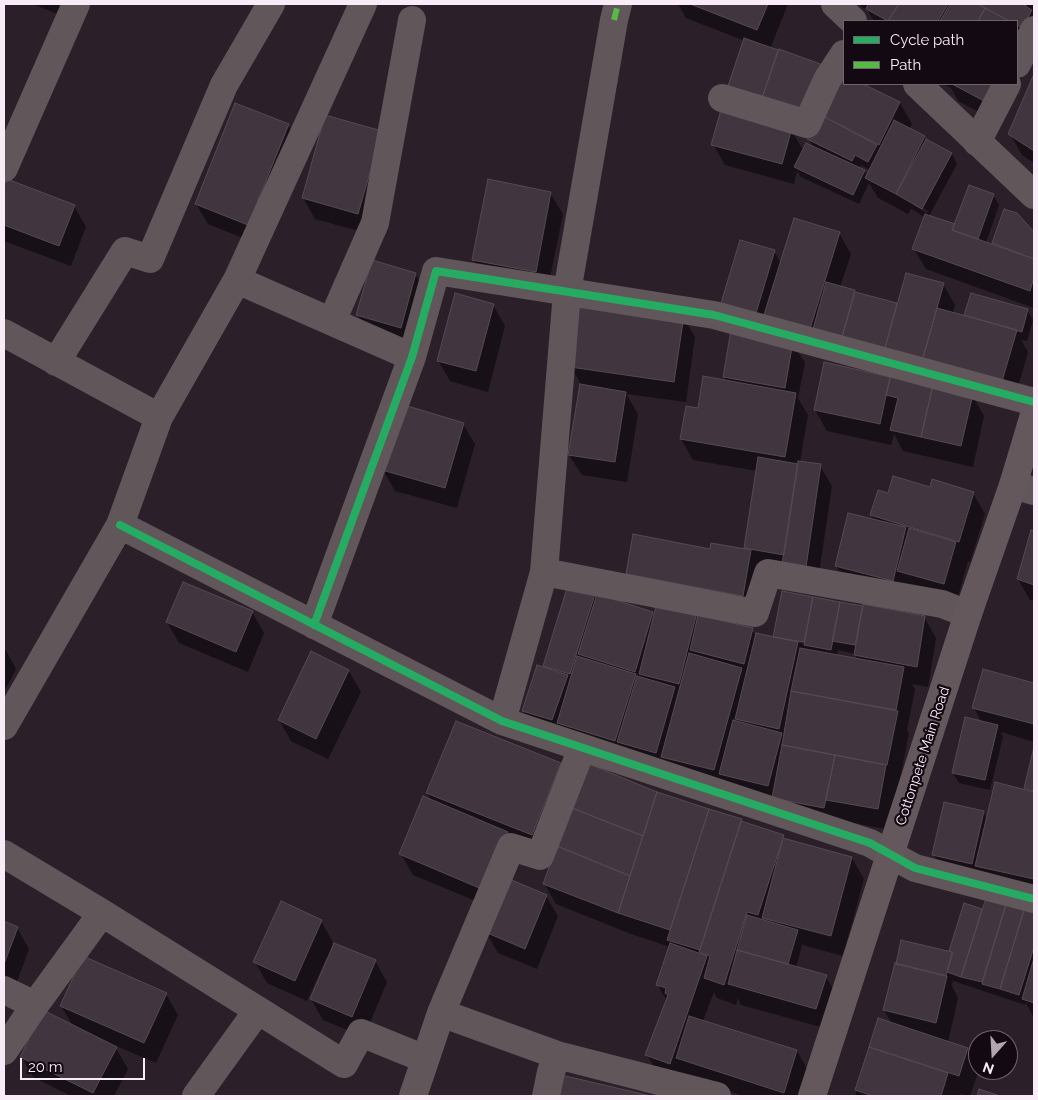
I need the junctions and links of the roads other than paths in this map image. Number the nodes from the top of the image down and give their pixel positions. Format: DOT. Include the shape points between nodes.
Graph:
graph roads {
  1 [pos="76,4"];
  2 [pos="271,4"];
  3 [pos="363,4"];
  4 [pos="618,4"];
  5 [pos="835,4"];
  6 [pos="412,20"];
  7 [pos="852,20"];
  8 [pos="1034,30"];
  9 [pos="843,56"];
  10 [pos="1018,62"];
  11 [pos="918,85"];
  12 [pos="1006,85"];
  13 [pos="722,98"];
  14 [pos="977,142"];
  15 [pos="5,160"];
  16 [pos="1034,194"];
  17 [pos="237,280"];
  18 [pos="567,292"];
  19 [pos="332,321"];
  20 [pos="4,333"];
  21 [pos="412,357"];
  22 [pos="56,362"];
  23 [pos="1034,402"];
  24 [pos="1034,416"];
  25 [pos="159,417"];
  26 [pos="1024,488"];
  27 [pos="120,525"];
  28 [pos="544,572"];
  29 [pos="968,614"];
  30 [pos="314,625"];
  31 [pos="502,721"];
  32 [pos="4,726"];
  33 [pos="582,748"];
  34 [pos="4,854"];
  35 [pos="891,855"];
  36 [pos="1034,899"];
  37 [pos="102,913"];
  38 [pos="4,990"];
  39 [pos="34,1005"];
  40 [pos="258,1010"];
  41 [pos="441,1013"];
  42 [pos="4,1051"];
  43 [pos="558,1055"];
  44 [pos="425,1059"];
  45 [pos="196,1096"];
  46 [pos="413,1096"];
  47 [pos="546,1096"];
  48 [pos="718,1096"];
  49 [pos="812,1096"];
  1 -- 15 [label="street"];
  2 -- 22 [label="street" via="224,85 150,259 125,251"];
  3 -- 17 [label="street"];
  4 -- 18 [label="street"];
  5 -- 7 [label="street"];
  6 -- 19 [label="street" via="376,223"];
  8 -- 10 [label="street"];
  9 -- 13 [label="street" via="827,80 807,124"];
  11 -- 14 [label="street"];
  12 -- 14 [label="street"];
  14 -- 16 [label="street"];
  17 -- 19 [label="street"];
  17 -- 25 [label="street"];
  18 -- 21 [label="street" via="436,271"];
  18 -- 23 [label="street" via="714,315"];
  18 -- 28 [label="street"];
  19 -- 21 [label="street"];
  20 -- 22 [label="street"];
  21 -- 30 [label="street"];
  22 -- 25 [label="street"];
  24 -- 26 [label="main road, Cottonpete Main Road"];
  25 -- 27 [label="street"];
  26 -- 29 [label="main road, Cottonpete Main Road"];
  27 -- 30 [label="street"];
  27 -- 32 [label="street"];
  28 -- 29 [label="street" via="755,613 768,573 942,604"];
  28 -- 31 [label="street"];
  29 -- 35 [label="main road, Cottonpete Main Road"];
  30 -- 31 [label="street"];
  31 -- 33 [label="street"];
  33 -- 35 [label="street" via="870,843"];
  33 -- 41 [label="street" via="540,856 511,847"];
  34 -- 37 [label="street"];
  35 -- 36 [label="street" via="915,868"];
  35 -- 49 [label="main road, Cottonpete Main Road"];
  37 -- 39 [label="street"];
  37 -- 40 [label="street"];
  38 -- 39 [label="street"];
  39 -- 42 [label="street"];
  40 -- 44 [label="street" via="344,1064 361,1033"];
  40 -- 45 [label="street"];
  41 -- 43 [label="street"];
  41 -- 44 [label="street"];
  43 -- 47 [label="street"];
  43 -- 48 [label="street"];
  44 -- 46 [label="street"];
}
